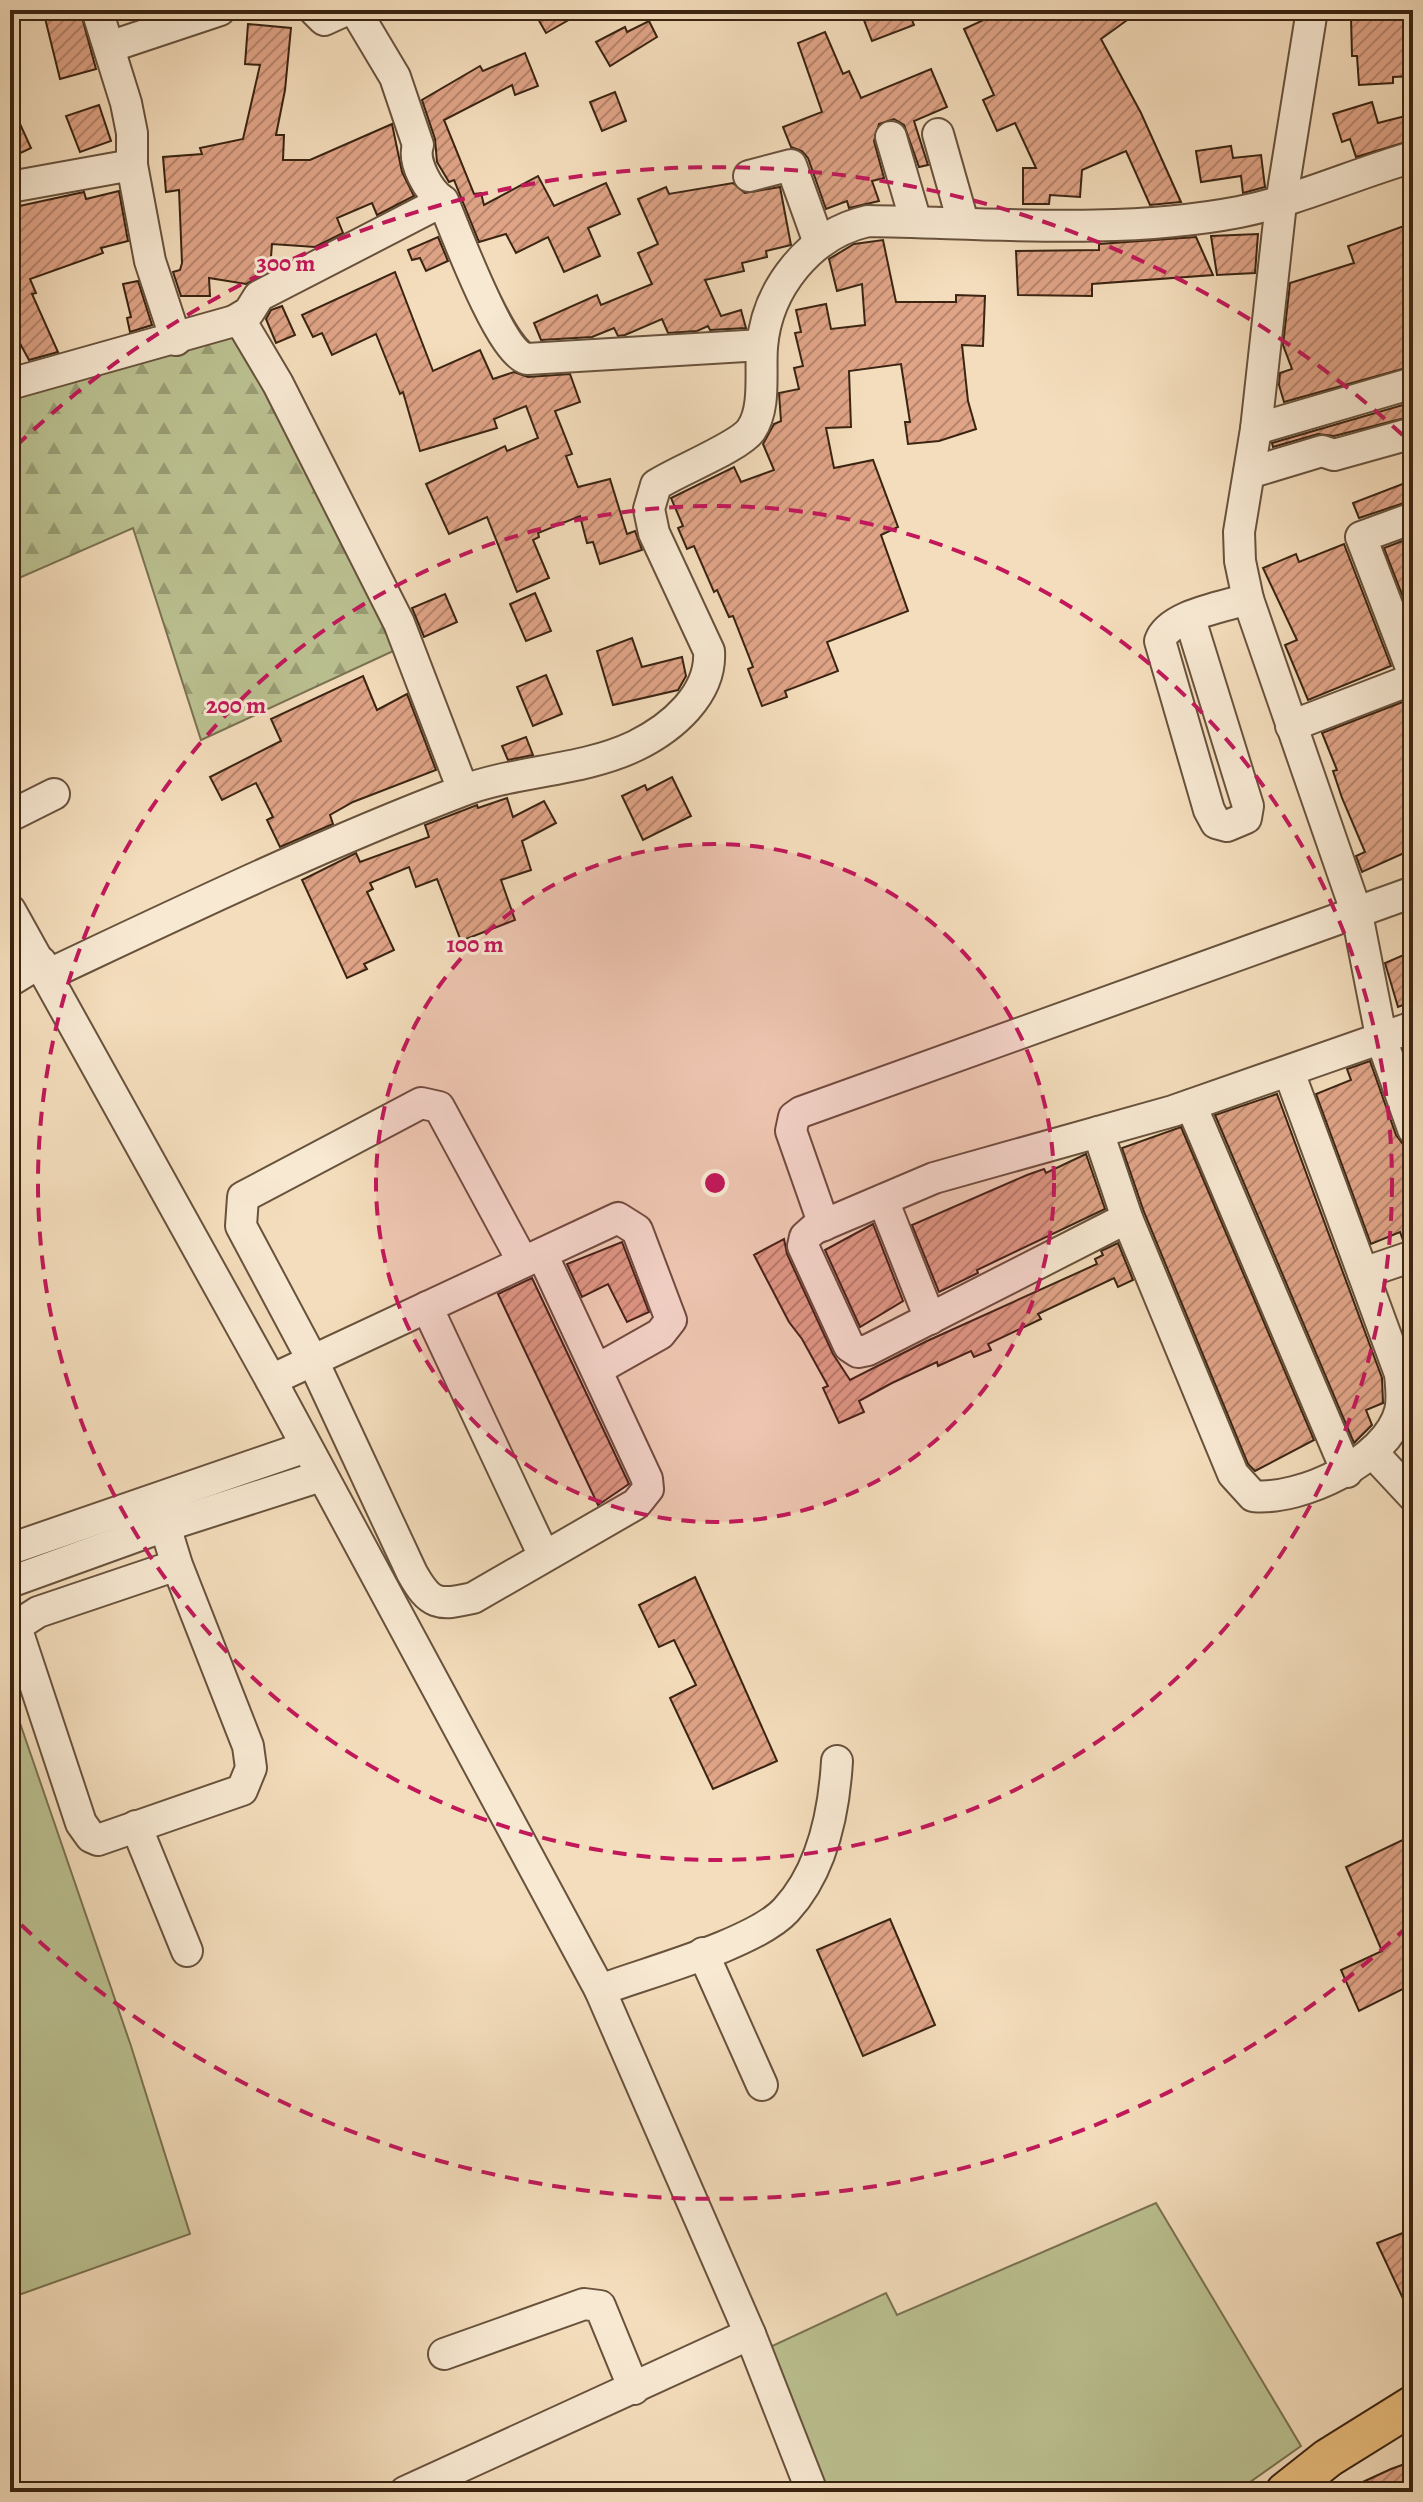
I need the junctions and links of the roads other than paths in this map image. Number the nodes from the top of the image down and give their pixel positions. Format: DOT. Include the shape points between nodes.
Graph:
graph roads {
  1 [pos="97,10"];
  2 [pos="220,10"];
  3 [pos="314,10"];
  4 [pos="346,10"];
  5 [pos="355,10"];
  6 [pos="1312,10"];
  7 [pos="109,47"];
  8 [pos="938,134"];
  9 [pos="891,137"];
  10 [pos="1413,157"];
  11 [pos="132,165"];
  12 [pos="749,176"];
  13 [pos="10,187"];
  14 [pos="443,201"];
  15 [pos="1281,203"];
  16 [pos="916,222"];
  17 [pos="963,222"];
  18 [pos="819,243"];
  19 [pos="234,321"];
  20 [pos="176,340"];
  21 [pos="762,345"];
  22 [pos="1413,383"];
  23 [pos="10,384"];
  24 [pos="1256,429"];
  25 [pos="1413,433"];
  26 [pos="1249,473"];
  27 [pos="1413,518"];
  28 [pos="1248,599"];
  29 [pos="1190,619"];
  30 [pos="1413,676"];
  31 [pos="1291,726"];
  32 [pos="463,790"];
  33 [pos="54,794"];
  34 [pos="10,816"];
  35 [pos="1413,892"];
  36 [pos="10,910"];
  37 [pos="1357,914"];
  38 [pos="44,969"];
  39 [pos="10,981"];
  40 [pos="1413,1027"];
  41 [pos="1382,1041"];
  42 [pos="1289,1072"];
  43 [pos="1191,1105"];
  44 [pos="1413,1129"];
  45 [pos="1098,1132"];
  46 [pos="883,1200"];
  47 [pos="1127,1218"];
  48 [pos="824,1225"];
  49 [pos="1413,1256"];
  50 [pos="532,1258"];
  51 [pos="1363,1273"];
  52 [pos="427,1307"];
  53 [pos="930,1319"];
  54 [pos="313,1361"];
  55 [pos="598,1369"];
  56 [pos="271,1380"];
  57 [pos="306,1447"];
  58 [pos="1372,1452"];
  59 [pos="1347,1472"];
  60 [pos="321,1476"];
  61 [pos="1413,1496"];
  62 [pos="165,1526"];
  63 [pos="10,1549"];
  64 [pos="544,1556"];
  65 [pos="177,1565"];
  66 [pos="11,1581"];
  67 [pos="27,1617"];
  68 [pos="837,1761"];
  69 [pos="136,1826"];
  70 [pos="187,1951"];
  71 [pos="703,1953"];
  72 [pos="600,1990"];
  73 [pos="762,2085"];
  74 [pos="750,2334"];
  75 [pos="444,2354"];
  76 [pos="634,2389"];
  77 [pos="1413,2405"];
  78 [pos="405,2492"];
  79 [pos="812,2492"];
  80 [pos="1285,2492"];
  1 -- 7 [label="street"];
  2 -- 7 [label="street"];
  3 -- 4 [label="street" via="324,20"];
  5 -- 14 [label="street" via="395,77 418,145 416,155 432,194"];
  6 -- 15 [label="street"];
  7 -- 11 [label="street" via="132,133"];
  8 -- 17 [label="street"];
  9 -- 16 [label="street"];
  10 -- 15 [label="street"];
  11 -- 13 [label="street"];
  11 -- 20 [label="street" via="150,261"];
  12 -- 18 [label="street" via="791,165"];
  14 -- 19 [label="street" via="259,296 249,312"];
  14 -- 21 [label="street" via="481,290 518,357"];
  15 -- 17 [label="street" via="1137,222"];
  15 -- 24 [label="street"];
  16 -- 17 [label="street"];
  16 -- 18 [label="street" via="868,221 840,227"];
  18 -- 21 [label="street" via="774,296"];
  19 -- 20 [label="street"];
  19 -- 32 [label="street" via="250,335 278,384 399,623"];
  20 -- 23 [label="street"];
  21 -- 32 [label="street" via="759,416 749,433 656,485 649,509 654,533 709,651 710,671 703,687 675,720 635,746"];
  22 -- 24 [label="street"];
  24 -- 26 [label="street"];
  25 -- 26 [label="street" via="1334,455 1322,451"];
  26 -- 28 [label="street" via="1239,532"];
  27 -- 30 [label="street" via="1361,537"];
  28 -- 29 [label="street"];
  28 -- 31 [label="street"];
  29 -- 29 [label="street" via="1163,631 1160,641 1209,810 1216,823 1227,826 1246,818 1248,806"];
  30 -- 31 [label="street"];
  31 -- 37 [label="street"];
  32 -- 38 [label="street"];
  33 -- 34 [label="street"];
  35 -- 37 [label="street"];
  36 -- 38 [label="street"];
  37 -- 41 [label="street"];
  37 -- 48 [label="street" via="801,1112 791,1131"];
  38 -- 39 [label="street"];
  38 -- 56 [label="street"];
  40 -- 41 [label="street"];
  41 -- 42 [label="street"];
  41 -- 44 [label="street"];
  42 -- 43 [label="street"];
  42 -- 51 [label="street"];
  43 -- 45 [label="street"];
  43 -- 59 [label="street"];
  45 -- 46 [label="street" via="934,1178"];
  45 -- 47 [label="street"];
  46 -- 48 [label="street"];
  46 -- 53 [label="street"];
  47 -- 53 [label="street"];
  47 -- 59 [label="street" via="1244,1490 1268,1498"];
  48 -- 53 [label="street" via="805,1237 803,1246 849,1346 858,1352 868,1350"];
  49 -- 51 [label="street"];
  50 -- 52 [label="street"];
  50 -- 54 [label="street" via="439,1107 421,1103 243,1197 241,1226"];
  50 -- 55 [label="street"];
  50 -- 55 [label="street" via="618,1218 637,1230 671,1320 660,1334"];
  51 -- 58 [label="street" via="1400,1374 1402,1395 1399,1414"];
  52 -- 54 [label="street"];
  52 -- 64 [label="street"];
  54 -- 56 [label="street"];
  54 -- 64 [label="street" via="423,1593 450,1603 473,1598"];
  55 -- 64 [label="street" via="648,1489 636,1504"];
  56 -- 57 [label="street"];
  57 -- 60 [label="street"];
  57 -- 63 [label="street"];
  58 -- 59 [label="street"];
  58 -- 61 [label="street"];
  60 -- 62 [label="street"];
  60 -- 72 [label="street"];
  62 -- 65 [label="street"];
  62 -- 66 [label="street"];
  65 -- 67 [label="street"];
  65 -- 69 [label="street" via="248,1746 251,1768 242,1790"];
  66 -- 67 [label="street"];
  67 -- 69 [label="street" via="17,1630 85,1831 98,1840"];
  68 -- 71 [label="street" via="835,1809 807,1878 786,1911 760,1929"];
  69 -- 70 [label="street"];
  71 -- 72 [label="street"];
  71 -- 73 [label="street"];
  72 -- 74 [label="street"];
  74 -- 76 [label="street"];
  74 -- 79 [label="street"];
  75 -- 76 [label="street" via="584,2304 600,2306"];
  76 -- 78 [label="street"];
  77 -- 80 [label="main road"];
}
